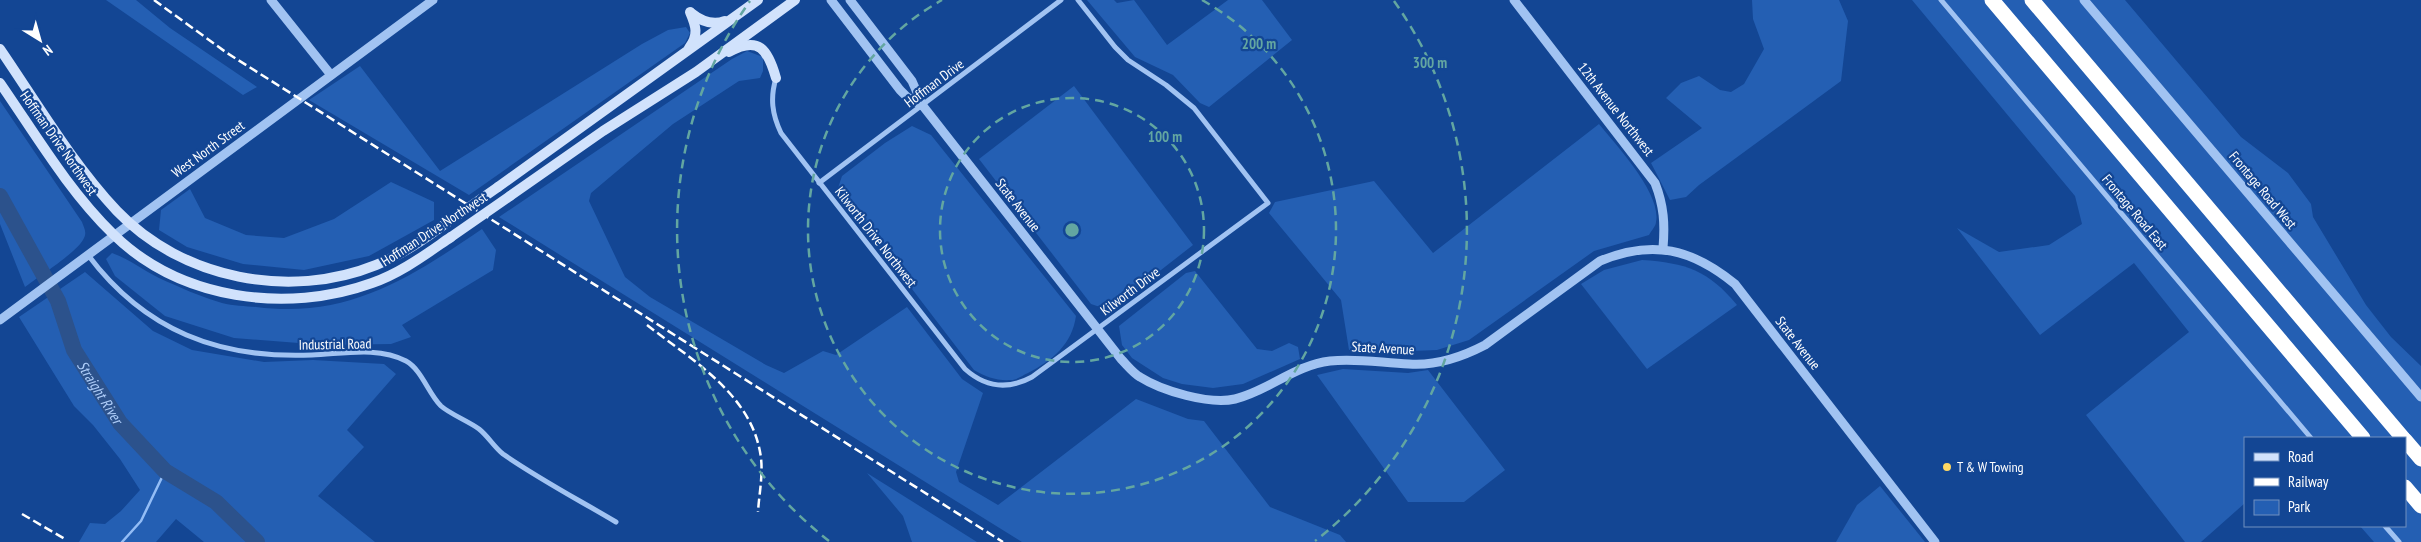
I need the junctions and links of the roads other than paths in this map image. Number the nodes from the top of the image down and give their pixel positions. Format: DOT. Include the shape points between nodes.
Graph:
graph roads {
  1 [pos="271,0"];
  2 [pos="433,0"];
  3 [pos="758,0"];
  4 [pos="795,0"];
  5 [pos="831,0"];
  6 [pos="850,0"];
  7 [pos="1061,0"];
  8 [pos="1078,0"];
  9 [pos="1514,0"];
  10 [pos="1941,0"];
  11 [pos="1992,0"];
  12 [pos="2032,0"];
  13 [pos="2084,0"];
  14 [pos="733,18"];
  15 [pos="0,49"];
  16 [pos="684,54"];
  17 [pos="696,72"];
  18 [pos="331,75"];
  19 [pos="776,78"];
  20 [pos="0,83"];
  21 [pos="923,106"];
  22 [pos="819,183"];
  23 [pos="130,223"];
  24 [pos="114,235"];
  25 [pos="1664,248"];
  26 [pos="88,256"];
  27 [pos="0,320"];
  28 [pos="1098,329"];
  29 [pos="1000,386"];
  30 [pos="2421,398"];
  31 [pos="2310,437"];
  32 [pos="2362,437"];
  33 [pos="2402,437"];
  34 [pos="2406,441"];
  35 [pos="2421,457"];
  36 [pos="2406,488"];
  37 [pos="2421,506"];
  38 [pos="616,522"];
  39 [pos="2386,527"];
  40 [pos="1935,542"];
  41 [pos="2399,542"];
  1 -- 18 [label="street"];
  2 -- 18 [label="street, West North Street"];
  3 -- 14 [label="main road, Hoffman Drive Northwest"];
  4 -- 17 [label="main road, Hoffman Drive Northwest"];
  5 -- 21 [label="street" via="900,90"];
  6 -- 21 [label="street" via="912,81"];
  7 -- 21 [label="street, Hoffman Drive"];
  8 -- 28 [label="street, Kilworth Drive" via="1128,60 1194,108 1268,203"];
  9 -- 25 [label="street, 12th Avenue Northwest" via="1655,183 1663,202"];
  10 -- 31 [label="street, Frontage Road East"];
  11 -- 32 [label="highway"];
  12 -- 33 [label="highway"];
  13 -- 30 [label="street, Frontage Road West"];
  14 -- 16 [label="main road, Hoffman Drive Northwest"];
  14 -- 16 [label="main road" via="718,24 698,19 690,12 697,29"];
  15 -- 23 [label="main road, Hoffman Drive Northwest" via="89,178"];
  16 -- 23 [label="main road, Hoffman Drive Northwest, bridge" via="438,229 376,266 332,278 289,282 247,279 207,268 164,248"];
  17 -- 19 [label="main road" via="732,50 754,44 766,52"];
  17 -- 24 [label="main road, Hoffman Drive Northwest, bridge" via="603,131 410,265 373,283 334,294 289,299 235,295 199,285 152,264"];
  18 -- 23 [label="street, West North Street"];
  19 -- 22 [label="street, Kilworth Drive Northwest" via="772,100 777,125"];
  20 -- 24 [label="main road, Hoffman Drive Northwest" via="82,201"];
  21 -- 22 [label="street, Hoffman Drive"];
  21 -- 28 [label="street, State Avenue"];
  22 -- 29 [label="street, Kilworth Drive Northwest" via="965,369 983,382"];
  23 -- 24 [label="street, West North Street"];
  24 -- 26 [label="street, West North Street"];
  25 -- 28 [label="street, State Avenue" via="1620,252 1600,261 1485,345 1466,355 1410,364 1356,359 1328,361 1307,366 1234,399 1182,394 1139,377"];
  25 -- 40 [label="street, State Avenue" via="1695,258 1736,284"];
  26 -- 27 [label="street, West North Street"];
  26 -- 38 [label="street, Industrial Road" via="114,288 148,315 202,342 253,353 289,356 372,353 407,361 441,406 478,428 502,453"];
  28 -- 29 [label="street, Kilworth Drive" via="1032,377 1013,385"];
  34 -- 35 [label="highway"];
  36 -- 37 [label="highway"];
  39 -- 41 [label="street"];
}
